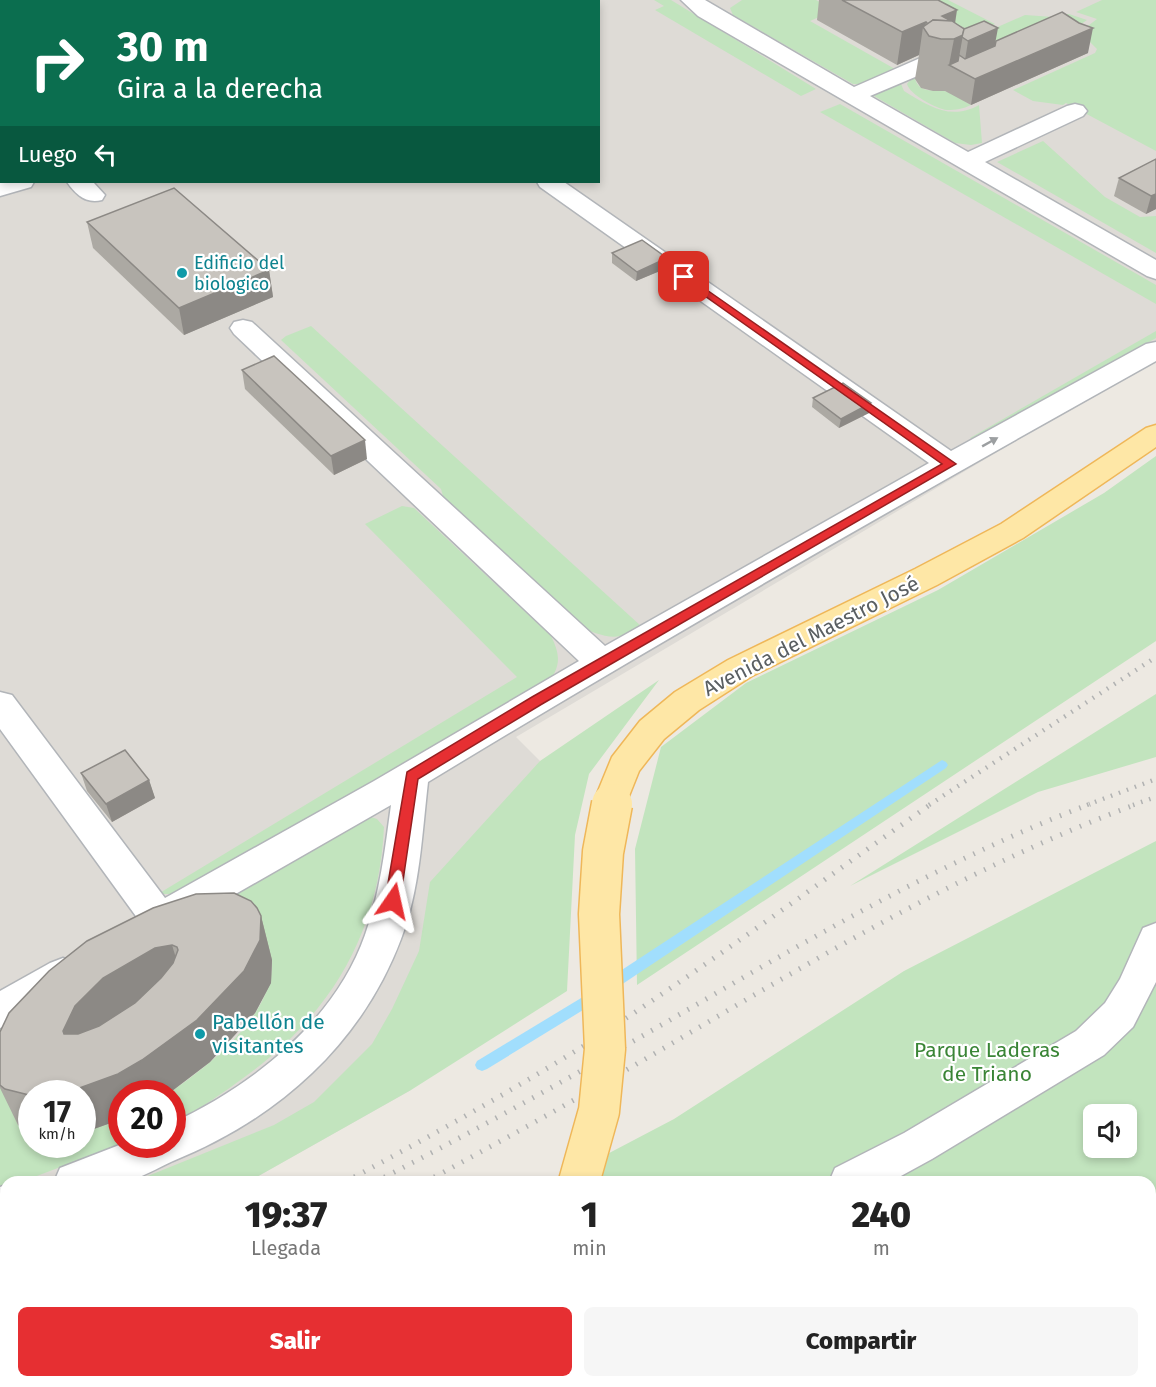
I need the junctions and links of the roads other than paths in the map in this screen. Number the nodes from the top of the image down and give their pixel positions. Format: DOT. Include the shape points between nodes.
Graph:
graph roads {
  1 [pos="692,0"];
  2 [pos="926,64"];
  3 [pos="852,96"];
  4 [pos="1075,111"];
  5 [pos="967,162"];
  6 [pos="18,183"];
  7 [pos="550,183"];
  8 [pos="0,189"];
  9 [pos="1156,271"];
  10 [pos="243,328"];
  11 [pos="1156,350"];
  12 [pos="1156,434"];
  13 [pos="950,464"];
  14 [pos="602,663"];
  15 [pos="0,704"];
  16 [pos="412,776"];
  17 [pos="1156,939"];
  18 [pos="89,959"];
  19 [pos="0,1011"];
  20 [pos="186,1137"];
  21 [pos="136,1158"];
  22 [pos="90,1176"];
  23 [pos="581,1176"];
  24 [pos="861,1176"];
  1 -- 3 [label="street"];
  2 -- 3 [label="street"];
  3 -- 5 [label="street"];
  4 -- 5 [label="street"];
  5 -- 9 [label="street"];
  6 -- 8 [label="street"];
  7 -- 13 [label="street"];
  10 -- 14 [label="street"];
  13 -- 11 [label="street, one-way"];
  12 -- 23 [label="main road, Avenida del Maestro José, bridge" via="1012,531 740,668 687,701 652,730 624,766 613,796 603,852 599,914 604,1049 600,1100"];
  13 -- 14 [label="street"];
  14 -- 16 [label="street"];
  15 -- 16 [label="street" via="144,928"];
  16 -- 20 [label="street" via="393,901 366,977 311,1051 234,1113"];
  17 -- 24 [label="street" via="1119,1015 1090,1043"];
  18 -- 19 [label="street"];
  21 -- 22 [label="street"];
}
